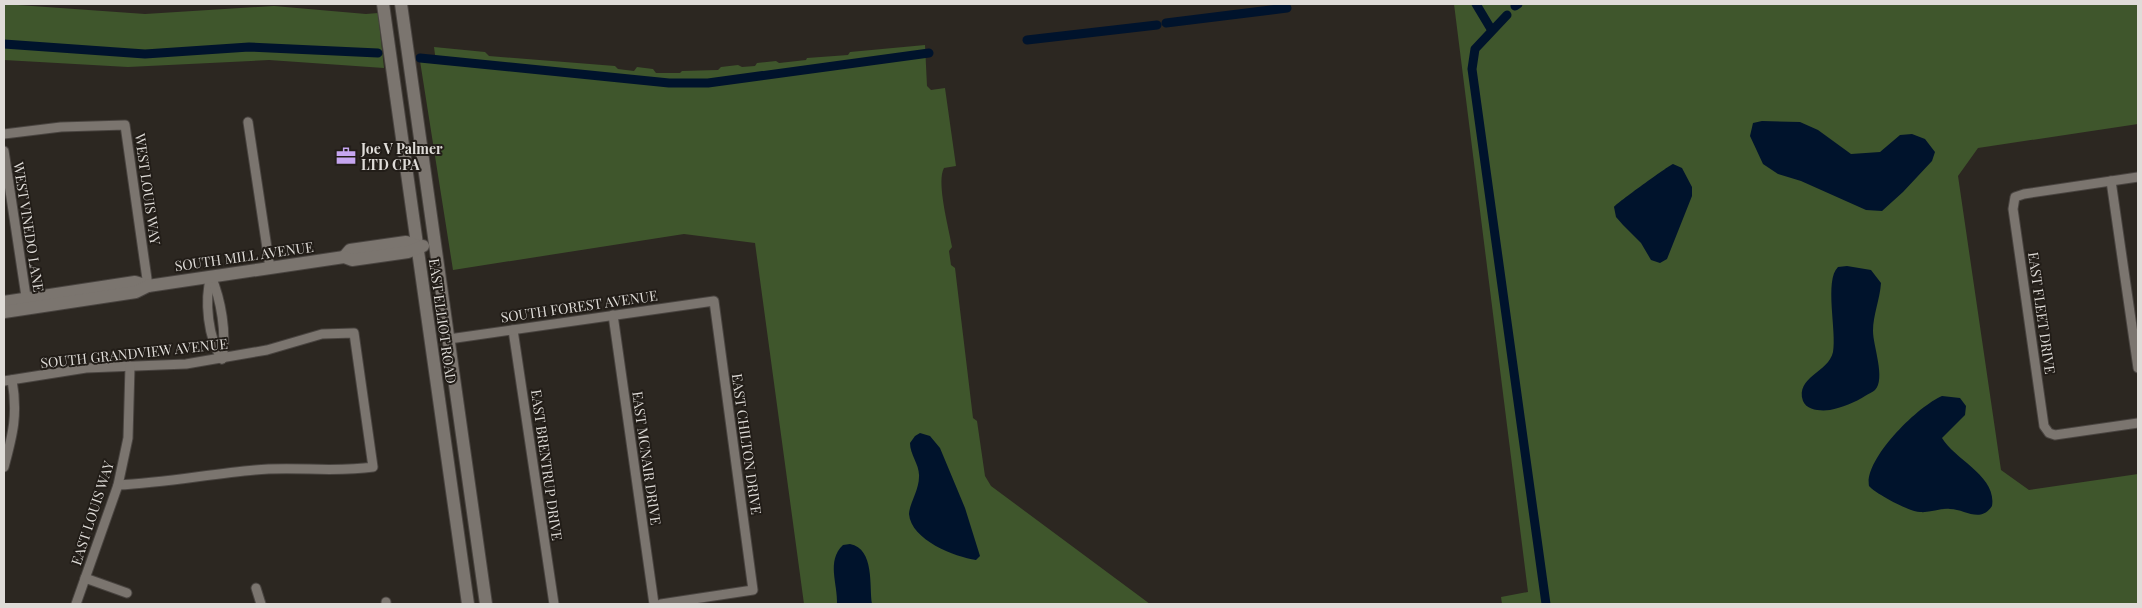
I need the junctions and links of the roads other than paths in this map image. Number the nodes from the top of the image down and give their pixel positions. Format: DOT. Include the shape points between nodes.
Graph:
graph roads {
  1 [pos="383,4"];
  2 [pos="401,4"];
  3 [pos="248,122"];
  4 [pos="4,134"];
  5 [pos="4,151"];
  6 [pos="2138,177"];
  7 [pos="2111,181"];
  8 [pos="435,244"];
  9 [pos="417,246"];
  10 [pos="270,268"];
  11 [pos="211,276"];
  12 [pos="148,286"];
  13 [pos="714,301"];
  14 [pos="4,302"];
  15 [pos="27,303"];
  16 [pos="4,312"];
  17 [pos="613,315"];
  18 [pos="222,322"];
  19 [pos="211,324"];
  20 [pos="513,330"];
  21 [pos="449,339"];
  22 [pos="222,359"];
  23 [pos="130,366"];
  24 [pos="2138,368"];
  25 [pos="8,380"];
  26 [pos="2138,423"];
  27 [pos="4,467"];
  28 [pos="118,485"];
  29 [pos="85,578"];
  30 [pos="256,588"];
  31 [pos="127,592"];
  32 [pos="76,604"];
  33 [pos="261,604"];
  34 [pos="468,604"];
  35 [pos="486,604"];
  36 [pos="554,604"];
  37 [pos="654,604"];
  38 [pos="661,604"];
  1 -- 9 [label="main road, EAST ELLIOT ROAD"];
  2 -- 8 [label="main road, EAST ELLIOT ROAD"];
  3 -- 10 [label="street"];
  4 -- 12 [label="street, WEST LOUIS WAY" via="60,127 125,125"];
  5 -- 15 [label="street, WEST VINEDO LANE"];
  6 -- 7 [label="street"];
  7 -- 24 [label="street"];
  7 -- 26 [label="street, EAST FLEET DRIVE" via="2015,196 2012,210 2044,426 2048,433 2055,435"];
  8 -- 9 [label="main road, SOUTH MILL AVENUE"];
  8 -- 21 [label="main road, EAST ELLIOT ROAD"];
  9 -- 10 [label="main road, SOUTH MILL AVENUE" via="404,242 350,250 344,256"];
  9 -- 34 [label="main road, EAST ELLIOT ROAD"];
  10 -- 11 [label="main road, SOUTH MILL AVENUE"];
  11 -- 12 [label="main road, SOUTH MILL AVENUE"];
  11 -- 18 [label="street"];
  11 -- 19 [label="street" via="207,292"];
  12 -- 15 [label="main road, SOUTH MILL AVENUE" via="135,282"];
  13 -- 17 [label="street, SOUTH FOREST AVENUE"];
  13 -- 38 [label="street, EAST CHILTON DRIVE" via="753,590"];
  14 -- 15 [label="main road, SOUTH MILL AVENUE"];
  15 -- 16 [label="main road, SOUTH MILL AVENUE"];
  17 -- 20 [label="street, SOUTH FOREST AVENUE"];
  17 -- 37 [label="street, EAST MCNAIR DRIVE"];
  18 -- 19 [label="street"];
  18 -- 22 [label="street" via="225,346"];
  19 -- 22 [label="street" via="214,348"];
  20 -- 21 [label="street, SOUTH FOREST AVENUE"];
  20 -- 36 [label="street, EAST BRENTRUP DRIVE"];
  21 -- 35 [label="main road, EAST ELLIOT ROAD"];
  22 -- 23 [label="street, SOUTH GRANDVIEW AVENUE"];
  22 -- 28 [label="street, SOUTH GRANDVIEW AVENUE" via="322,334 354,332 373,467 346,471 257,470"];
  23 -- 25 [label="street, SOUTH GRANDVIEW AVENUE" via="86,368"];
  23 -- 28 [label="street, EAST LOUIS WAY" via="128,438"];
  25 -- 27 [label="street" via="16,403 15,427"];
  28 -- 29 [label="street, EAST LOUIS WAY"];
  29 -- 31 [label="street, EAST LOUIS WAY"];
  29 -- 32 [label="street, EAST LOUIS WAY"];
  30 -- 33 [label="street"];
}
